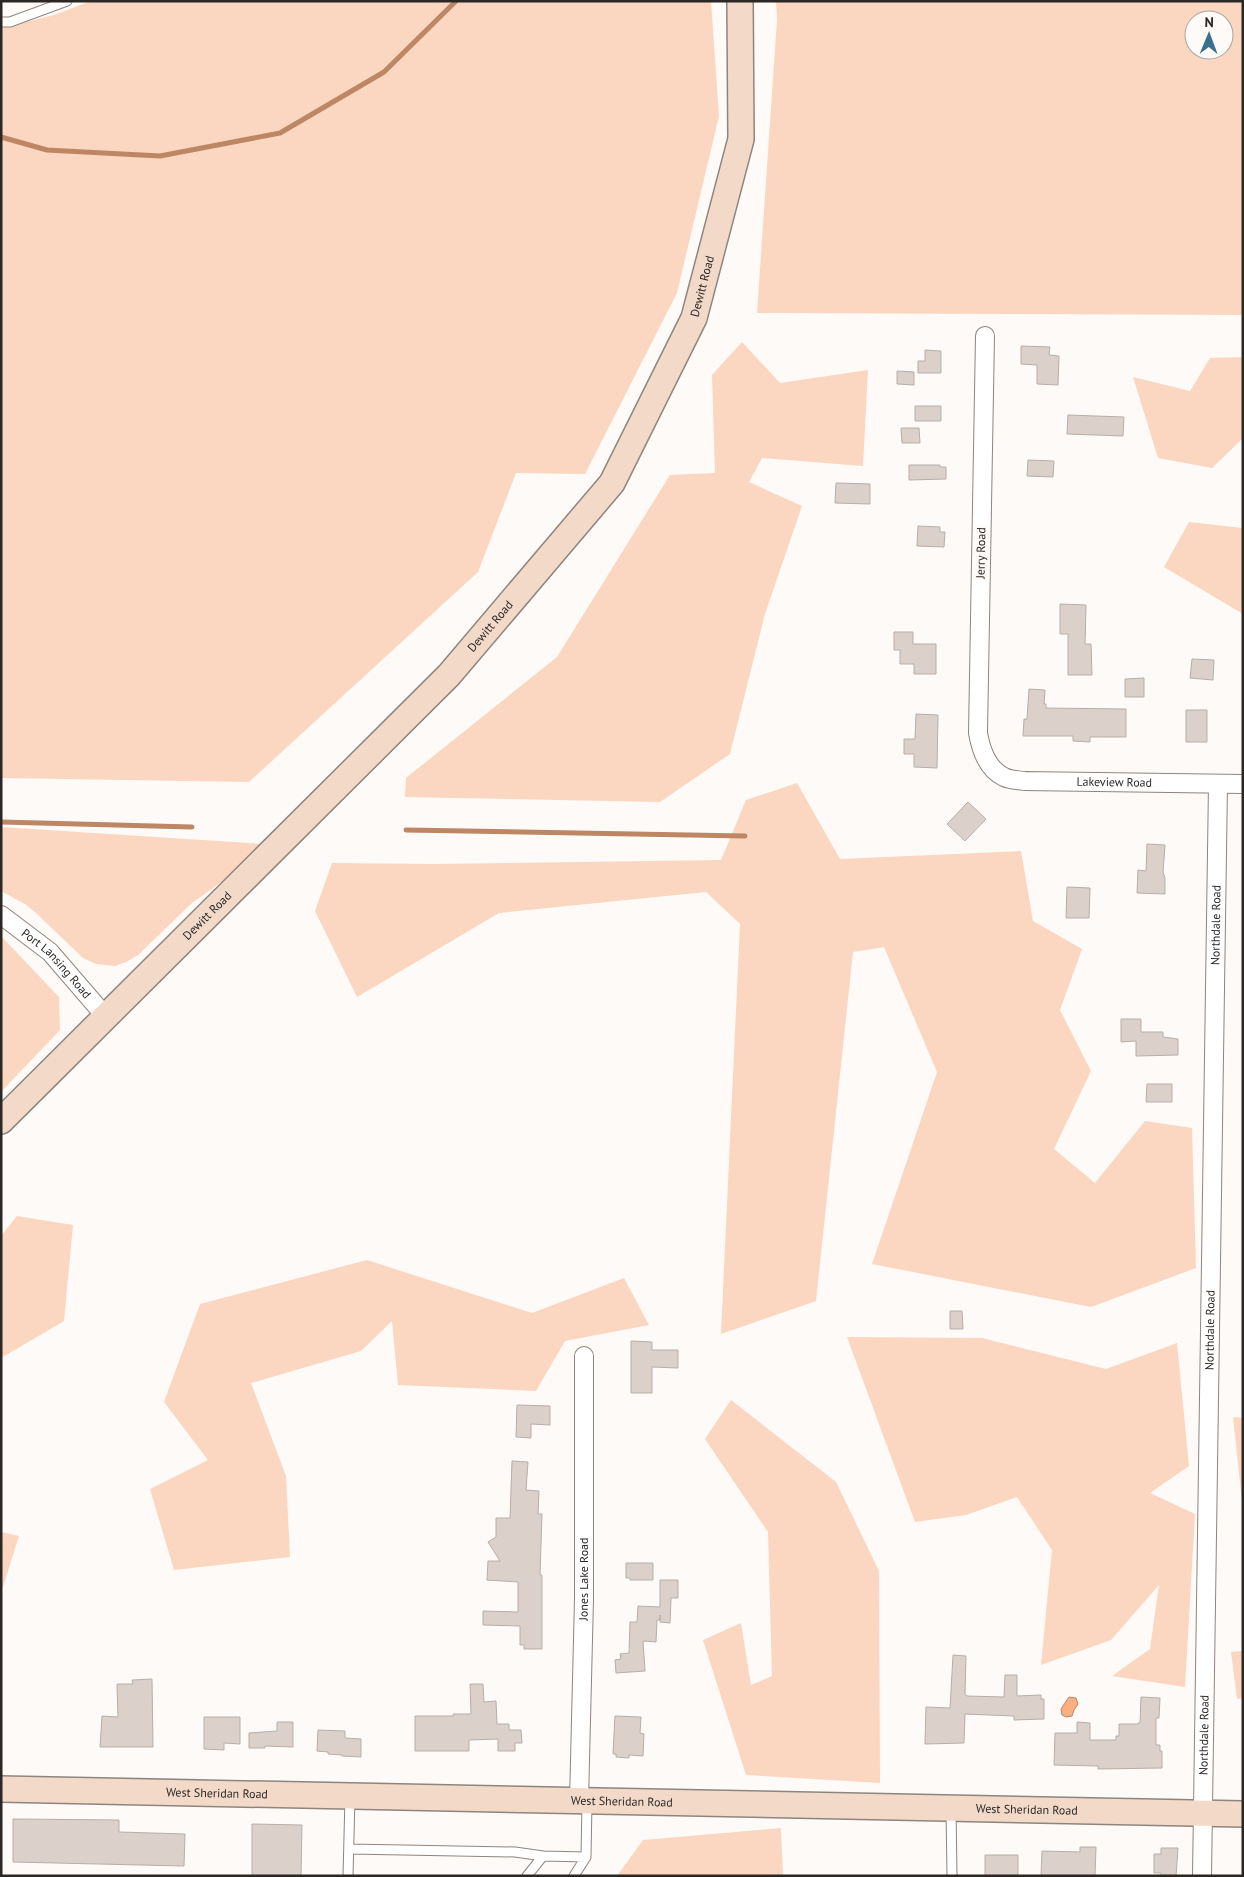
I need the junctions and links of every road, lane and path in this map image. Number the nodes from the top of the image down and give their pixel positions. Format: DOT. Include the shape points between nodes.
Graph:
graph roads {
  1 [pos="67,1"];
  2 [pos="740,1"];
  3 [pos="1,22"];
  4 [pos="985,336"];
  5 [pos="992,767"];
  6 [pos="1218,784"];
  7 [pos="1243,784"];
  8 [pos="1,915"];
  9 [pos="106,1017"];
  10 [pos="1,1120"];
  11 [pos="584,1356"];
  12 [pos="1,1789"];
  13 [pos="350,1796"];
  14 [pos="583,1802"];
  15 [pos="951,1808"];
  16 [pos="1203,1814"];
  17 [pos="1243,1814"];
  18 [pos="349,1849"];
  19 [pos="543,1856"];
  20 [pos="586,1858"];
  21 [pos="348,1876"];
  22 [pos="528,1876"];
  23 [pos="574,1876"];
  24 [pos="952,1876"];
  25 [pos="1202,1876"];
  1 -- 3 [label="lane" via="10,22"];
  2 -- 9 [label="street, Dewitt Road" via="741,139 694,318 612,483 449,675"];
  4 -- 5 [label="street, Jerry Road" via="978,733 982,752"];
  5 -- 6 [label="street, Lakeview Road" via="1004,777 1024,781"];
  6 -- 7 [label="street, Lakeview Road"];
  6 -- 16 [label="street, Northdale Road"];
  8 -- 9 [label="street, Port Lansing Road" via="50,952"];
  9 -- 10 [label="street, Dewitt Road"];
  11 -- 14 [label="street, Jones Lake Road"];
  12 -- 13 [label="street, West Sheridan Road"];
  13 -- 14 [label="street, West Sheridan Road"];
  13 -- 18 [label="lane"];
  14 -- 15 [label="street, West Sheridan Road"];
  14 -- 20 [label="lane"];
  15 -- 16 [label="street, West Sheridan Road"];
  15 -- 24 [label="lane"];
  16 -- 17 [label="street, West Sheridan Road"];
  16 -- 25 [label="street, Northdale Road"];
  18 -- 19 [label="lane" via="515,1852"];
  18 -- 21 [label="lane"];
  19 -- 20 [label="lane"];
  19 -- 22 [label="lane"];
  20 -- 23 [label="lane"];
}
